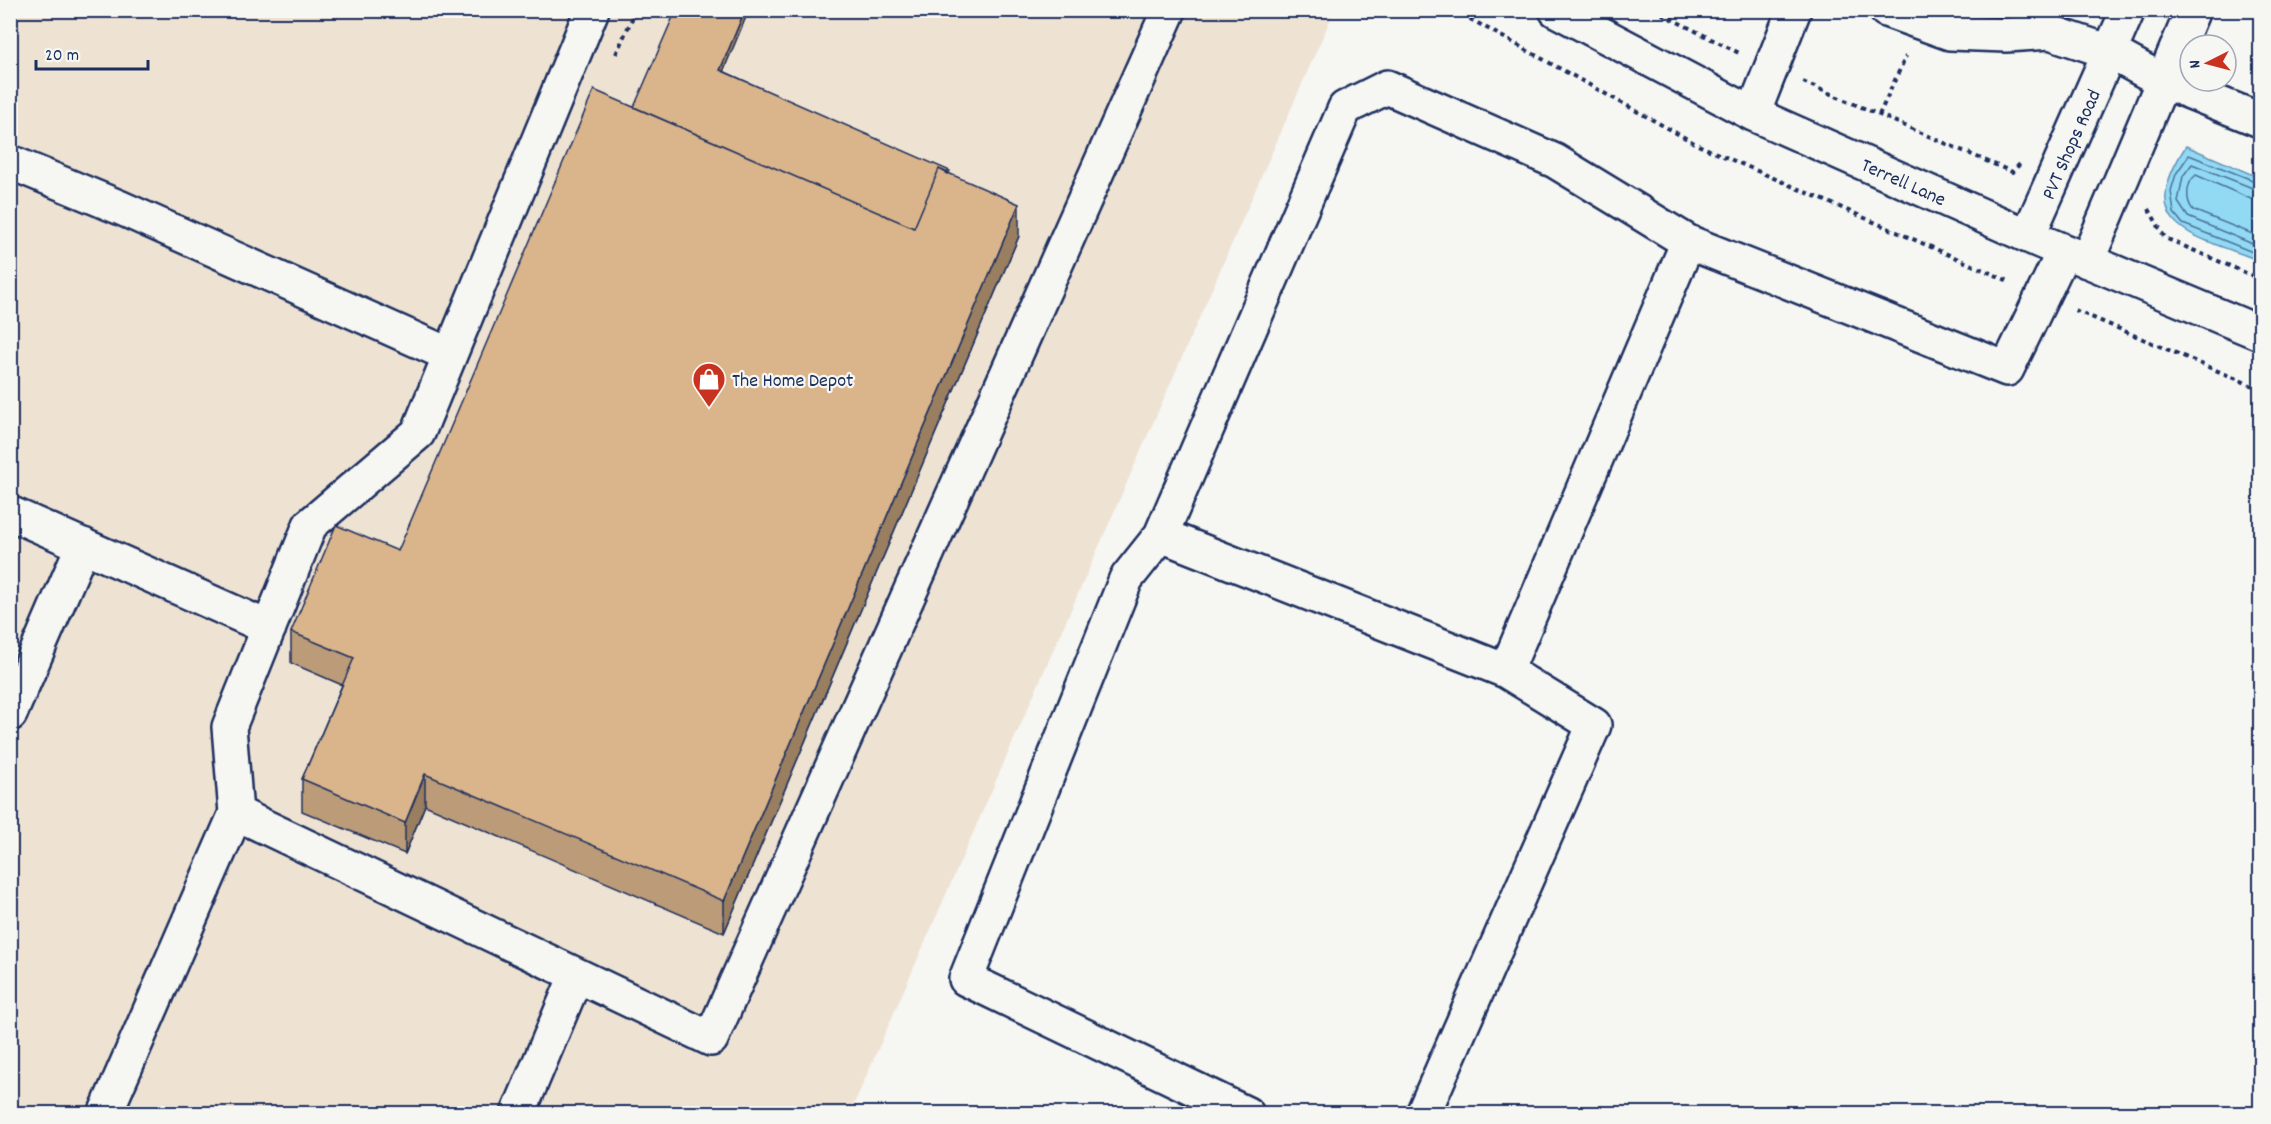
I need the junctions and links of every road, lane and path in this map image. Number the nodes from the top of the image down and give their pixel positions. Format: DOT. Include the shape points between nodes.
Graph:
graph roads {
  1 [pos="592,10"];
  2 [pos="1169,10"];
  3 [pos="1454,10"];
  4 [pos="1556,10"];
  5 [pos="1654,10"];
  6 [pos="1794,10"];
  7 [pos="1886,10"];
  8 [pos="2128,10"];
  9 [pos="2193,10"];
  10 [pos="2054,21"];
  11 [pos="2110,52"];
  12 [pos="1907,53"];
  13 [pos="1772,69"];
  14 [pos="2163,81"];
  15 [pos="2258,111"];
  16 [pos="1753,114"];
  17 [pos="1879,115"];
  18 [pos="10,162"];
  19 [pos="2012,172"];
  20 [pos="2028,236"];
  21 [pos="2165,238"];
  22 [pos="1688,242"];
  23 [pos="2075,256"];
  24 [pos="2260,279"];
  25 [pos="2044,296"];
  26 [pos="2260,333"];
  27 [pos="450,355"];
  28 [pos="2260,389"];
  29 [pos="10,513"];
  30 [pos="1161,535"];
  31 [pos="83,545"];
  32 [pos="269,628"];
  33 [pos="1506,670"];
  34 [pos="10,714"];
  35 [pos="236,813"];
  36 [pos="576,976"];
  37 [pos="105,1113"];
  38 [pos="518,1113"];
  39 [pos="1247,1113"];
  40 [pos="1424,1113"];
  1 -- 27 [label="street"];
  2 -- 36 [label="street" via="711,1039"];
  3 -- 25 [label="path" via="1698,145"];
  4 -- 16 [label="street, Terrell Lane"];
  5 -- 13 [label="path"];
  6 -- 13 [label="street"];
  7 -- 10 [label="street" via="1950,33 2006,35"];
  8 -- 11 [label="street, PVT Shops Road"];
  9 -- 14 [label="street"];
  10 -- 11 [label="street"];
  11 -- 14 [label="street"];
  11 -- 20 [label="street, PVT Shops Road"];
  12 -- 17 [label="path"];
  13 -- 16 [label="street"];
  13 -- 17 [label="path"];
  14 -- 15 [label="street"];
  14 -- 23 [label="street"];
  16 -- 20 [label="street, Terrell Lane"];
  17 -- 19 [label="path"];
  18 -- 27 [label="street"];
  20 -- 23 [label="street, Terrell Lane"];
  21 -- 24 [label="path"];
  22 -- 25 [label="street" via="2007,369"];
  22 -- 30 [label="street" via="1555,161 1387,87 1345,108"];
  22 -- 33 [label="street"];
  23 -- 25 [label="street"];
  23 -- 26 [label="street, Terrell Lane"];
  25 -- 28 [label="path"];
  27 -- 32 [label="street" via="418,433 310,525"];
  29 -- 31 [label="street"];
  30 -- 33 [label="street"];
  30 -- 39 [label="street" via="1126,579 966,979"];
  31 -- 32 [label="street"];
  31 -- 34 [label="street"];
  32 -- 35 [label="street" via="229,727"];
  33 -- 40 [label="street" via="1594,725"];
  35 -- 36 [label="street"];
  35 -- 37 [label="street"];
  36 -- 38 [label="street"];
}
